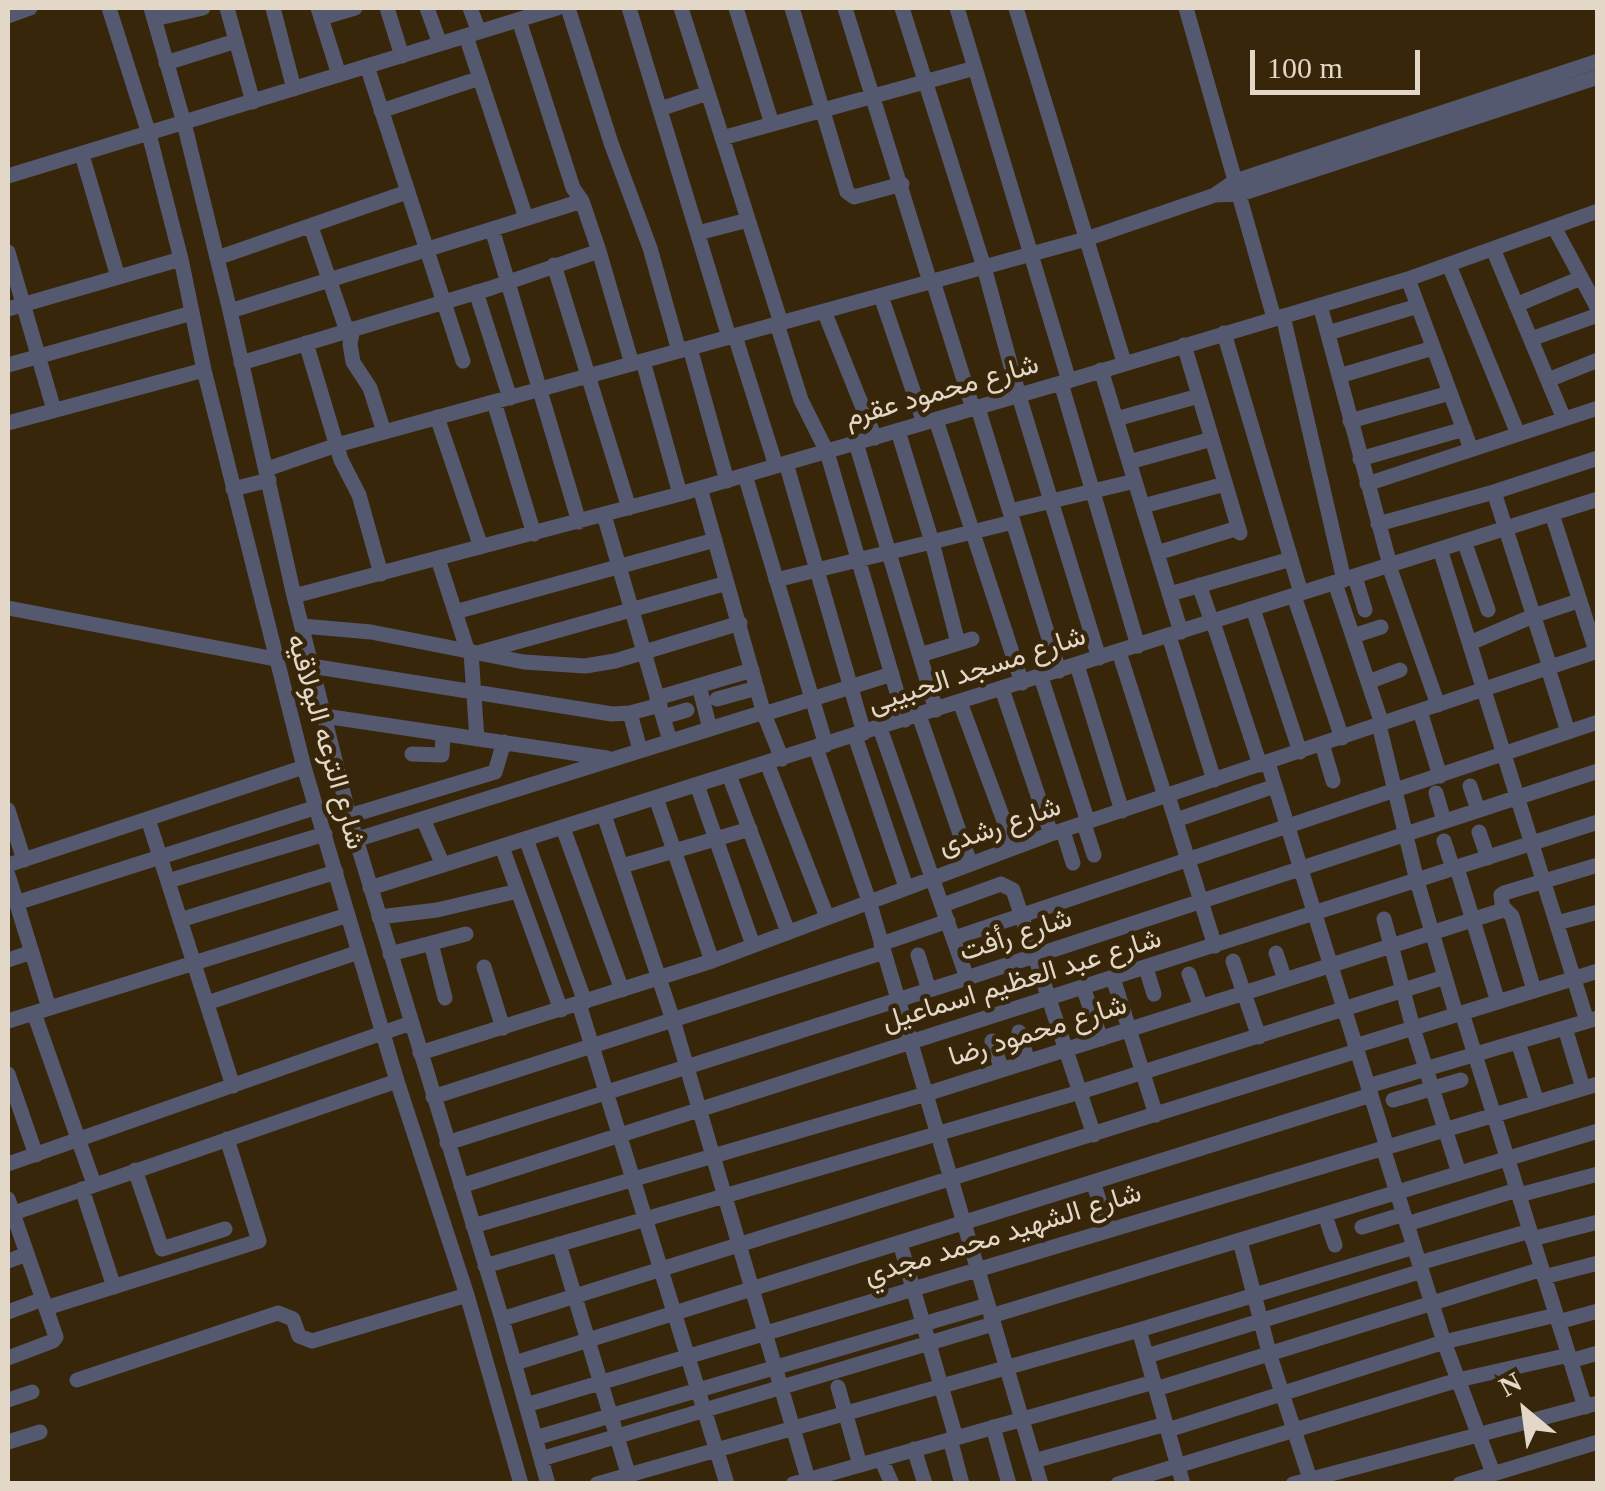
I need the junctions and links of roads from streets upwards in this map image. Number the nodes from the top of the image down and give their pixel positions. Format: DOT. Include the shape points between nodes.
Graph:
graph roads {
  1 [pos="30,8"];
  2 [pos="110,8"];
  3 [pos="203,8"];
  4 [pos="228,8"];
  5 [pos="273,8"];
  6 [pos="354,8"];
  7 [pos="387,8"];
  8 [pos="427,8"];
  9 [pos="470,8"];
  10 [pos="556,8"];
  11 [pos="568,8"];
  12 [pos="630,8"];
  13 [pos="680,8"];
  14 [pos="736,8"];
  15 [pos="792,8"];
  16 [pos="845,8"];
  17 [pos="902,8"];
  18 [pos="956,8"];
  19 [pos="1016,8"];
  20 [pos="1186,8"];
  21 [pos="183,10"];
  22 [pos="320,13"];
  23 [pos="153,14"];
  24 [pos="8,16"];
  25 [pos="514,16"];
  26 [pos="472,34"];
  27 [pos="236,41"];
  28 [pos="440,44"];
  29 [pos="402,56"];
  30 [pos="1598,61"];
  31 [pos="166,63"];
  32 [pos="367,66"];
  33 [pos="975,68"];
  34 [pos="339,75"];
  35 [pos="1598,77"];
  36 [pos="480,78"];
  37 [pos="923,82"];
  38 [pos="294,89"];
  39 [pos="708,93"];
  40 [pos="874,96"];
  41 [pos="252,102"];
  42 [pos="660,108"];
  43 [pos="822,110"];
  44 [pos="381,111"];
  45 [pos="1453,118"];
  46 [pos="184,123"];
  47 [pos="772,124"];
  48 [pos="149,134"];
  49 [pos="722,138"];
  50 [pos="82,156"];
  51 [pos="8,176"];
  52 [pos="902,184"];
  53 [pos="1238,188"];
  54 [pos="408,192"];
  55 [pos="582,201"];
  56 [pos="1598,212"];
  57 [pos="526,218"];
  58 [pos="748,220"];
  59 [pos="311,227"];
  60 [pos="1554,227"];
  61 [pos="492,228"];
  62 [pos="698,233"];
  63 [pos="1086,239"];
  64 [pos="426,249"];
  65 [pos="1493,249"];
  66 [pos="599,250"];
  67 [pos="8,252"];
  68 [pos="1031,254"];
  69 [pos="217,258"];
  70 [pos="181,260"];
  71 [pos="554,265"];
  72 [pos="1449,265"];
  73 [pos="984,267"];
  74 [pos="118,277"];
  75 [pos="1581,278"];
  76 [pos="328,280"];
  77 [pos="508,280"];
  78 [pos="1408,280"];
  79 [pos="932,282"];
  80 [pos="476,292"];
  81 [pos="881,296"];
  82 [pos="445,301"];
  83 [pos="1516,304"];
  84 [pos="1320,305"];
  85 [pos="1418,306"];
  86 [pos="15,307"];
  87 [pos="824,311"];
  88 [pos="230,312"];
  89 [pos="1598,312"];
  90 [pos="192,313"];
  91 [pos="1279,317"];
  92 [pos="779,324"];
  93 [pos="350,330"];
  94 [pos="1224,333"];
  95 [pos="1328,333"];
  96 [pos="732,336"];
  97 [pos="1531,340"];
  98 [pos="306,344"];
  99 [pos="1184,345"];
  100 [pos="1433,348"];
  101 [pos="684,350"];
  102 [pos="38,356"];
  103 [pos="1598,360"];
  104 [pos="463,361"];
  105 [pos="637,362"];
  106 [pos="1124,362"];
  107 [pos="241,363"];
  108 [pos="8,364"];
  109 [pos="204,370"];
  110 [pos="1101,370"];
  111 [pos="588,376"];
  112 [pos="1339,376"];
  113 [pos="1548,380"];
  114 [pos="1065,382"];
  115 [pos="540,389"];
  116 [pos="1450,392"];
  117 [pos="1019,396"];
  118 [pos="1199,396"];
  119 [pos="502,400"];
  120 [pos="975,408"];
  121 [pos="1598,408"];
  122 [pos="54,410"];
  123 [pos="438,418"];
  124 [pos="1116,419"];
  125 [pos="1564,419"];
  126 [pos="1350,420"];
  127 [pos="930,422"];
  128 [pos="8,423"];
  129 [pos="1464,429"];
  130 [pos="898,431"];
  131 [pos="384,432"];
  132 [pos="1518,434"];
  133 [pos="875,438"];
  134 [pos="1212,440"];
  135 [pos="856,443"];
  136 [pos="338,445"];
  137 [pos="1472,449"];
  138 [pos="827,452"];
  139 [pos="1598,458"];
  140 [pos="1360,459"];
  141 [pos="1129,462"];
  142 [pos="781,465"];
  143 [pos="268,474"];
  144 [pos="744,476"];
  145 [pos="727,480"];
  146 [pos="1135,480"];
  147 [pos="1225,484"];
  148 [pos="1367,484"];
  149 [pos="700,488"];
  150 [pos="233,489"];
  151 [pos="1093,491"];
  152 [pos="1494,492"];
  153 [pos="680,494"];
  154 [pos="1051,501"];
  155 [pos="1596,503"];
  156 [pos="1143,506"];
  157 [pos="629,508"];
  158 [pos="1552,514"];
  159 [pos="604,515"];
  160 [pos="1011,516"];
  161 [pos="578,522"];
  162 [pos="1378,524"];
  163 [pos="1506,528"];
  164 [pos="972,532"];
  165 [pos="534,534"];
  166 [pos="715,540"];
  167 [pos="932,542"];
  168 [pos="1464,542"];
  169 [pos="481,547"];
  170 [pos="1440,549"];
  171 [pos="889,552"];
  172 [pos="1157,553"];
  173 [pos="438,559"];
  174 [pos="1291,559"];
  175 [pos="860,560"];
  176 [pos="1390,566"];
  177 [pos="619,567"];
  178 [pos="818,570"];
  179 [pos="381,574"];
  180 [pos="776,580"];
  181 [pos="1345,580"];
  182 [pos="727,583"];
  183 [pos="1199,585"];
  184 [pos="1170,594"];
  185 [pos="1298,594"];
  186 [pos="294,596"];
  187 [pos="1578,601"];
  188 [pos="8,608"];
  189 [pos="1253,609"];
  190 [pos="632,610"];
  191 [pos="1365,610"];
  192 [pos="1488,610"];
  193 [pos="455,612"];
  194 [pos="1534,616"];
  195 [pos="1212,622"];
  196 [pos="740,624"];
  197 [pos="302,626"];
  198 [pos="1381,627"];
  199 [pos="1175,634"];
  200 [pos="1353,636"];
  201 [pos="1470,643"];
  202 [pos="1138,646"];
  203 [pos="1596,651"];
  204 [pos="1119,652"];
  205 [pos="472,653"];
  206 [pos="644,653"];
  207 [pos="920,656"];
  208 [pos="1099,658"];
  209 [pos="275,659"];
  210 [pos="1077,665"];
  211 [pos="312,666"];
  212 [pos="1549,667"];
  213 [pos="752,670"];
  214 [pos="1400,670"];
  215 [pos="1059,671"];
  216 [pos="892,674"];
  217 [pos="1041,677"];
  218 [pos="1368,682"];
  219 [pos="1022,683"];
  220 [pos="699,686"];
  221 [pos="851,687"];
  222 [pos="757,688"];
  223 [pos="1002,689"];
  224 [pos="1486,689"];
  225 [pos="475,692"];
  226 [pos="812,699"];
  227 [pos="717,700"];
  228 [pos="960,702"];
  229 [pos="1438,705"];
  230 [pos="660,707"];
  231 [pos="687,710"];
  232 [pos="936,710"];
  233 [pos="1420,711"];
  234 [pos="630,713"];
  235 [pos="764,713"];
  236 [pos="324,716"];
  237 [pos="912,718"];
  238 [pos="1598,722"];
  239 [pos="1380,725"];
  240 [pos="710,728"];
  241 [pos="880,728"];
  242 [pos="1568,732"];
  243 [pos="443,734"];
  244 [pos="859,734"];
  245 [pos="1342,738"];
  246 [pos="477,739"];
  247 [pos="670,741"];
  248 [pos="504,742"];
  249 [pos="1322,744"];
  250 [pos="821,746"];
  251 [pos="640,750"];
  252 [pos="1300,752"];
  253 [pos="412,754"];
  254 [pos="1506,754"];
  255 [pos="614,759"];
  256 [pos="774,761"];
  257 [pos="1264,764"];
  258 [pos="304,767"];
  259 [pos="1598,771"];
  260 [pos="730,775"];
  261 [pos="1440,776"];
  262 [pos="1214,780"];
  263 [pos="1333,781"];
  264 [pos="697,786"];
  265 [pos="1276,786"];
  266 [pos="1470,786"];
  267 [pos="1394,791"];
  268 [pos="1436,793"];
  269 [pos="1167,796"];
  270 [pos="1519,797"];
  271 [pos="656,798"];
  272 [pos="316,806"];
  273 [pos="8,810"];
  274 [pos="1122,810"];
  275 [pos="1478,810"];
  276 [pos="604,814"];
  277 [pos="348,816"];
  278 [pos="423,819"];
  279 [pos="148,820"];
  280 [pos="1176,820"];
  281 [pos="1444,821"];
  282 [pos="1598,822"];
  283 [pos="1086,823"];
  284 [pos="1288,826"];
  285 [pos="564,828"];
  286 [pos="750,829"];
  287 [pos="1479,832"];
  288 [pos="1057,833"];
  289 [pos="325,834"];
  290 [pos="1405,834"];
  291 [pos="526,839"];
  292 [pos="355,840"];
  293 [pos="714,840"];
  294 [pos="1444,842"];
  295 [pos="1533,843"];
  296 [pos="502,847"];
  297 [pos="1014,848"];
  298 [pos="674,851"];
  299 [pos="1094,855"];
  300 [pos="160,857"];
  301 [pos="1188,858"];
  302 [pos="1488,858"];
  303 [pos="16,862"];
  304 [pos="1074,863"];
  305 [pos="969,864"];
  306 [pos="443,865"];
  307 [pos="622,866"];
  308 [pos="1598,866"];
  309 [pos="1300,868"];
  310 [pos="1455,869"];
  311 [pos="336,872"];
  312 [pos="8,875"];
  313 [pos="934,876"];
  314 [pos="168,881"];
  315 [pos="1418,881"];
  316 [pos="1544,881"];
  317 [pos="906,886"];
  318 [pos="370,888"];
  319 [pos="518,892"];
  320 [pos="978,892"];
  321 [pos="869,901"];
  322 [pos="1201,902"];
  323 [pos="16,904"];
  324 [pos="943,905"];
  325 [pos="1504,908"];
  326 [pos="437,910"];
  327 [pos="178,912"];
  328 [pos="1597,912"];
  329 [pos="1315,914"];
  330 [pos="348,915"];
  331 [pos="1021,915"];
  332 [pos="379,917"];
  333 [pos="826,918"];
  334 [pos="1384,919"];
  335 [pos="1472,920"];
  336 [pos="948,921"];
  337 [pos="1558,923"];
  338 [pos="788,932"];
  339 [pos="1432,933"];
  340 [pos="466,934"];
  341 [pos="954,938"];
  342 [pos="437,941"];
  343 [pos="753,946"];
  344 [pos="1215,946"];
  345 [pos="1390,946"];
  346 [pos="882,948"];
  347 [pos="32,952"];
  348 [pos="359,952"];
  349 [pos="1276,953"];
  350 [pos="390,954"];
  351 [pos="918,955"];
  352 [pos="1035,956"];
  353 [pos="8,960"];
  354 [pos="712,961"];
  355 [pos="1233,961"];
  356 [pos="194,962"];
  357 [pos="1331,966"];
  358 [pos="484,968"];
  359 [pos="1146,968"];
  360 [pos="1598,971"];
  361 [pos="1190,974"];
  362 [pos="1445,977"];
  363 [pos="660,978"];
  364 [pos="967,978"];
  365 [pos="1113,978"];
  366 [pos="1574,978"];
  367 [pos="1285,980"];
  368 [pos="1084,988"];
  369 [pos="622,990"];
  370 [pos="929,990"];
  371 [pos="1402,990"];
  372 [pos="1534,990"];
  373 [pos="1244,993"];
  374 [pos="1154,994"];
  375 [pos="445,998"];
  376 [pos="1049,998"];
  377 [pos="898,999"];
  378 [pos="1498,1002"];
  379 [pos="207,1003"];
  380 [pos="582,1003"];
  381 [pos="1201,1007"];
  382 [pos="1344,1009"];
  383 [pos="42,1010"];
  384 [pos="561,1010"];
  385 [pos="1459,1014"];
  386 [pos="673,1020"];
  387 [pos="1592,1020"];
  388 [pos="8,1021"];
  389 [pos="411,1023"];
  390 [pos="502,1028"];
  391 [pos="1413,1028"];
  392 [pos="1565,1028"];
  393 [pos="1130,1030"];
  394 [pos="1018,1032"];
  395 [pos="383,1035"];
  396 [pos="1259,1037"];
  397 [pos="1101,1038"];
  398 [pos="992,1040"];
  399 [pos="910,1042"];
  400 [pos="1518,1042"];
  401 [pos="592,1046"];
  402 [pos="1356,1048"];
  403 [pos="1066,1050"];
  404 [pos="420,1054"];
  405 [pos="1475,1054"];
  406 [pos="1028,1062"];
  407 [pos="688,1068"];
  408 [pos="1426,1069"];
  409 [pos="1002,1070"];
  410 [pos="1143,1073"];
  411 [pos="8,1074"];
  412 [pos="1461,1080"];
  413 [pos="397,1081"];
  414 [pos="233,1086"];
  415 [pos="1590,1086"];
  416 [pos="1432,1088"];
  417 [pos="1369,1090"];
  418 [pos="1080,1092"];
  419 [pos="607,1094"];
  420 [pos="926,1094"];
  421 [pos="433,1097"];
  422 [pos="1392,1100"];
  423 [pos="1536,1102"];
  424 [pos="700,1111"];
  425 [pos="1494,1114"];
  426 [pos="1156,1115"];
  427 [pos="1446,1129"];
  428 [pos="1598,1132"];
  429 [pos="1094,1134"];
  430 [pos="938,1135"];
  431 [pos="620,1137"];
  432 [pos="227,1139"];
  433 [pos="78,1140"];
  434 [pos="448,1143"];
  435 [pos="1384,1147"];
  436 [pos="36,1154"];
  437 [pos="714,1156"];
  438 [pos="1508,1158"];
  439 [pos="8,1164"];
  440 [pos="135,1170"];
  441 [pos="1460,1173"];
  442 [pos="1598,1174"];
  443 [pos="951,1180"];
  444 [pos="634,1181"];
  445 [pos="1094,1182"];
  446 [pos="88,1186"];
  447 [pos="461,1186"];
  448 [pos="1397,1192"];
  449 [pos="1518,1193"];
  450 [pos="725,1197"];
  451 [pos="9,1209"];
  452 [pos="1324,1215"];
  453 [pos="645,1219"];
  454 [pos="1405,1219"];
  455 [pos="1598,1222"];
  456 [pos="964,1223"];
  457 [pos="473,1226"];
  458 [pos="1362,1227"];
  459 [pos="225,1229"];
  460 [pos="1108,1230"];
  461 [pos="1531,1234"];
  462 [pos="1240,1241"];
  463 [pos="900,1243"];
  464 [pos="559,1244"];
  465 [pos="1335,1245"];
  466 [pos="740,1246"];
  467 [pos="27,1254"];
  468 [pos="1419,1260"];
  469 [pos="8,1261"];
  470 [pos="1598,1263"];
  471 [pos="486,1266"];
  472 [pos="977,1269"];
  473 [pos="661,1270"];
  474 [pos="1543,1273"];
  475 [pos="114,1286"];
  476 [pos="913,1288"];
  477 [pos="753,1290"];
  478 [pos="467,1295"];
  479 [pos="1253,1296"];
  480 [pos="575,1297"];
  481 [pos="44,1303"];
  482 [pos="1432,1304"];
  483 [pos="8,1312"];
  484 [pos="1598,1312"];
  485 [pos="674,1314"];
  486 [pos="991,1315"];
  487 [pos="1557,1318"];
  488 [pos="502,1320"];
  489 [pos="1260,1322"];
  490 [pos="923,1324"];
  491 [pos="1139,1330"];
  492 [pos="765,1333"];
  493 [pos="588,1341"];
  494 [pos="1444,1342"];
  495 [pos="928,1343"];
  496 [pos="1598,1354"];
  497 [pos="687,1356"];
  498 [pos="1147,1356"];
  499 [pos="1270,1356"];
  500 [pos="8,1358"];
  501 [pos="1569,1358"];
  502 [pos="515,1363"];
  503 [pos="776,1367"];
  504 [pos="1006,1368"];
  505 [pos="77,1380"];
  506 [pos="1458,1380"];
  507 [pos="601,1382"];
  508 [pos="1155,1385"];
  509 [pos="781,1387"];
  510 [pos="838,1387"];
  511 [pos="941,1387"];
  512 [pos="698,1390"];
  513 [pos="32,1392"];
  514 [pos="1282,1394"];
  515 [pos="8,1400"];
  516 [pos="526,1405"];
  517 [pos="1591,1405"];
  518 [pos="704,1410"];
  519 [pos="844,1412"];
  520 [pos="611,1415"];
  521 [pos="1021,1419"];
  522 [pos="793,1427"];
  523 [pos="994,1427"];
  524 [pos="1167,1427"];
  525 [pos="1294,1430"];
  526 [pos="40,1432"];
  527 [pos="1478,1432"];
  528 [pos="617,1436"];
  529 [pos="535,1438"];
  530 [pos="953,1438"];
  531 [pos="8,1442"];
  532 [pos="1598,1442"];
  533 [pos="716,1448"];
  534 [pos="914,1450"];
  535 [pos="541,1459"];
  536 [pos="881,1459"];
  537 [pos="860,1464"];
  538 [pos="1178,1466"];
  539 [pos="1038,1473"];
  540 [pos="1492,1477"];
  541 [pos="836,1478"];
  542 [pos="1310,1478"];
  543 [pos="1334,1478"];
  544 [pos="630,1479"];
  545 [pos="801,1481"];
  546 [pos="1008,1483"];
  547 [pos="521,1484"];
  548 [pos="548,1484"];
  549 [pos="598,1484"];
  550 [pos="727,1484"];
  551 [pos="892,1484"];
  552 [pos="925,1484"];
  553 [pos="962,1484"];
  554 [pos="1118,1484"];
  555 [pos="1183,1484"];
  556 [pos="1293,1484"];
  557 [pos="1460,1484"];
  1 -- 24 [label="street"];
  2 -- 48 [label="street, شارع الترعه البولاقيه"];
  3 -- 21 [label="street"];
  4 -- 27 [label="street"];
  5 -- 38 [label="street"];
  6 -- 22 [label="street"];
  7 -- 29 [label="street"];
  8 -- 28 [label="street"];
  9 -- 26 [label="street"];
  10 -- 25 [label="street"];
  11 -- 101 [label="street"];
  12 -- 42 [label="street"];
  13 -- 39 [label="street"];
  14 -- 47 [label="street"];
  15 -- 43 [label="street"];
  16 -- 40 [label="street"];
  17 -- 37 [label="street"];
  18 -- 33 [label="street"];
  19 -- 63 [label="street"];
  20 -- 53 [label="street"];
  21 -- 23 [label="street"];
  22 -- 34 [label="street"];
  23 -- 31 [label="street, شارع الترعه البولاقيه"];
  25 -- 26 [label="street"];
  25 -- 55 [label="street"];
  26 -- 28 [label="street"];
  26 -- 36 [label="street"];
  27 -- 31 [label="street"];
  27 -- 41 [label="street"];
  28 -- 29 [label="street"];
  29 -- 32 [label="street"];
  30 -- 45 [label="street"];
  31 -- 46 [label="street, شارع الترعه البولاقيه"];
  32 -- 34 [label="street"];
  32 -- 44 [label="street"];
  33 -- 37 [label="street"];
  33 -- 68 [label="street"];
  34 -- 38 [label="street"];
  35 -- 45 [label="street"];
  36 -- 44 [label="street"];
  36 -- 57 [label="street"];
  37 -- 40 [label="street"];
  37 -- 73 [label="street"];
  38 -- 41 [label="street"];
  39 -- 42 [label="street"];
  39 -- 49 [label="street"];
  40 -- 43 [label="street"];
  40 -- 52 [label="street"];
  41 -- 46 [label="street"];
  42 -- 62 [label="street"];
  43 -- 47 [label="street"];
  43 -- 52 [label="street" via="848,195"];
  44 -- 54 [label="street"];
  45 -- 53 [label="street"];
  46 -- 48 [label="street"];
  46 -- 69 [label="street, شارع الترعه البولاقيه"];
  47 -- 49 [label="street"];
  48 -- 50 [label="street"];
  48 -- 70 [label="street, شارع الترعه البولاقيه"];
  49 -- 58 [label="street"];
  50 -- 51 [label="street"];
  50 -- 74 [label="street"];
  52 -- 79 [label="street"];
  53 -- 63 [label="street"];
  53 -- 91 [label="street"];
  54 -- 59 [label="street"];
  54 -- 64 [label="street"];
  55 -- 57 [label="street"];
  55 -- 66 [label="street"];
  56 -- 60 [label="street, شارع محمود عقرم"];
  57 -- 61 [label="street"];
  58 -- 62 [label="street"];
  58 -- 92 [label="street"];
  59 -- 69 [label="street"];
  59 -- 76 [label="street"];
  60 -- 65 [label="street, شارع محمود عقرم"];
  60 -- 75 [label="street"];
  61 -- 64 [label="street"];
  61 -- 77 [label="street"];
  62 -- 96 [label="street"];
  63 -- 68 [label="street"];
  63 -- 106 [label="street"];
  64 -- 76 [label="street"];
  64 -- 82 [label="street"];
  65 -- 72 [label="street, شارع محمود عقرم"];
  65 -- 83 [label="street"];
  66 -- 71 [label="street"];
  66 -- 105 [label="street"];
  67 -- 86 [label="street"];
  68 -- 73 [label="street"];
  68 -- 114 [label="street"];
  69 -- 88 [label="street, شارع الترعه البولاقيه"];
  70 -- 74 [label="street"];
  70 -- 90 [label="street, شارع الترعه البولاقيه"];
  71 -- 77 [label="street"];
  71 -- 111 [label="street"];
  72 -- 78 [label="street, شارع محمود عقرم"];
  72 -- 132 [label="street"];
  73 -- 79 [label="street"];
  73 -- 117 [label="street"];
  74 -- 86 [label="street"];
  75 -- 83 [label="street"];
  75 -- 89 [label="street"];
  76 -- 88 [label="street"];
  76 -- 93 [label="street"];
  77 -- 80 [label="street"];
  77 -- 115 [label="street"];
  78 -- 84 [label="street, شارع محمود عقرم"];
  78 -- 85 [label="street"];
  79 -- 81 [label="street"];
  79 -- 120 [label="street"];
  80 -- 82 [label="street"];
  80 -- 119 [label="street"];
  81 -- 87 [label="street"];
  81 -- 127 [label="street"];
  82 -- 93 [label="street"];
  82 -- 104 [label="street"];
  83 -- 97 [label="street"];
  84 -- 91 [label="street, شارع محمود عقرم"];
  84 -- 95 [label="street"];
  85 -- 95 [label="street"];
  85 -- 100 [label="street"];
  86 -- 102 [label="street"];
  87 -- 92 [label="street"];
  87 -- 133 [label="street"];
  88 -- 107 [label="street, شارع الترعه البولاقيه"];
  89 -- 97 [label="street"];
  90 -- 102 [label="street"];
  90 -- 109 [label="street, شارع الترعه البولاقيه"];
  91 -- 94 [label="street, شارع محمود عقرم"];
  91 -- 181 [label="street"];
  92 -- 96 [label="street"];
  92 -- 138 [label="street" via="801,400"];
  93 -- 98 [label="street"];
  93 -- 131 [label="street" via="352,362 372,393"];
  94 -- 99 [label="street, شارع محمود عقرم"];
  94 -- 174 [label="street"];
  95 -- 112 [label="street"];
  96 -- 101 [label="street"];
  96 -- 142 [label="street"];
  97 -- 113 [label="street"];
  98 -- 107 [label="street"];
  98 -- 136 [label="street"];
  99 -- 106 [label="street, شارع محمود عقرم"];
  99 -- 118 [label="street"];
  100 -- 112 [label="street"];
  100 -- 116 [label="street"];
  101 -- 105 [label="street"];
  101 -- 145 [label="street"];
  102 -- 108 [label="street"];
  102 -- 122 [label="street"];
  103 -- 113 [label="street"];
  105 -- 111 [label="street"];
  105 -- 153 [label="street"];
  106 -- 110 [label="street, شارع محمود عقرم"];
  107 -- 143 [label="street, شارع الترعه البولاقيه"];
  109 -- 122 [label="street"];
  109 -- 150 [label="street, شارع الترعه البولاقيه"];
  110 -- 114 [label="street, شارع محمود عقرم"];
  110 -- 124 [label="street"];
  111 -- 115 [label="street"];
  111 -- 157 [label="street"];
  112 -- 126 [label="street"];
  113 -- 125 [label="street"];
  114 -- 117 [label="street, شارع محمود عقرم"];
  114 -- 151 [label="street"];
  115 -- 119 [label="street"];
  115 -- 161 [label="street"];
  116 -- 126 [label="street"];
  116 -- 129 [label="street"];
  117 -- 120 [label="street, شارع محمود عقرم"];
  117 -- 154 [label="street"];
  118 -- 124 [label="street"];
  118 -- 134 [label="street"];
  119 -- 123 [label="street"];
  119 -- 165 [label="street"];
  120 -- 127 [label="street, شارع محمود عقرم"];
  120 -- 160 [label="street"];
  121 -- 125 [label="street"];
  122 -- 128 [label="street"];
  123 -- 131 [label="street"];
  123 -- 169 [label="street"];
  124 -- 141 [label="street"];
  125 -- 132 [label="street"];
  126 -- 140 [label="street"];
  127 -- 130 [label="street, شارع محمود عقرم"];
  127 -- 164 [label="street"];
  129 -- 137 [label="street"];
  129 -- 140 [label="street"];
  130 -- 133 [label="street, شارع محمود عقرم"];
  130 -- 167 [label="street"];
  131 -- 136 [label="street"];
  132 -- 137 [label="street"];
  133 -- 135 [label="street, شارع محمود عقرم"];
  134 -- 141 [label="street"];
  134 -- 147 [label="street"];
  135 -- 138 [label="street, شارع محمود عقرم"];
  135 -- 171 [label="street"];
  136 -- 143 [label="street"];
  136 -- 179 [label="street"];
  137 -- 148 [label="street"];
  138 -- 142 [label="street, شارع محمود عقرم"];
  138 -- 175 [label="street"];
  139 -- 152 [label="street"];
  140 -- 148 [label="street"];
  141 -- 146 [label="street"];
  142 -- 144 [label="street, شارع محمود عقرم"];
  142 -- 178 [label="street"];
  143 -- 150 [label="street"];
  143 -- 186 [label="street, شارع الترعه البولاقيه"];
  144 -- 145 [label="street, شارع محمود عقرم"];
  144 -- 180 [label="street"];
  145 -- 149 [label="street, شارع محمود عقرم"];
  146 -- 151 [label="street"];
  146 -- 156 [label="street"];
  147 -- 156 [label="street"];
  147 -- 172 [label="street" via="1239,530"];
  148 -- 162 [label="street"];
  149 -- 153 [label="street, شارع محمود عقرم"];
  149 -- 166 [label="street"];
  150 -- 209 [label="street, شارع الترعه البولاقيه"];
  151 -- 154 [label="street"];
  151 -- 202 [label="street"];
  152 -- 162 [label="street"];
  152 -- 163 [label="street"];
  153 -- 157 [label="street, شارع محمود عقرم"];
  154 -- 160 [label="street"];
  154 -- 208 [label="street"];
  155 -- 158 [label="street, شارع مسجد الحبيبى"];
  156 -- 172 [label="street"];
  157 -- 159 [label="street, شارع محمود عقرم"];
  158 -- 163 [label="street, شارع مسجد الحبيبى"];
  158 -- 187 [label="street"];
  159 -- 161 [label="street, شارع محمود عقرم"];
  159 -- 177 [label="street"];
  160 -- 164 [label="street"];
  160 -- 215 [label="street"];
  161 -- 165 [label="street, شارع محمود عقرم"];
  162 -- 176 [label="street"];
  163 -- 168 [label="street, شارع مسجد الحبيبى"];
  163 -- 194 [label="street"];
  164 -- 167 [label="street"];
  164 -- 219 [label="street"];
  165 -- 169 [label="street, شارع محمود عقرم"];
  166 -- 177 [label="street"];
  166 -- 182 [label="street"];
  167 -- 171 [label="street"];
  167 -- 207 [label="street" via="965,641"];
  168 -- 170 [label="street, شارع مسجد الحبيبى"];
  168 -- 192 [label="street"];
  169 -- 173 [label="street, شارع محمود عقرم"];
  170 -- 176 [label="street, شارع مسجد الحبيبى"];
  170 -- 201 [label="street"];
  171 -- 175 [label="street"];
  171 -- 207 [label="street"];
  172 -- 184 [label="street"];
  173 -- 179 [label="street, شارع محمود عقرم"];
  173 -- 193 [label="street"];
  174 -- 183 [label="street"];
  174 -- 185 [label="street"];
  175 -- 178 [label="street"];
  175 -- 216 [label="street"];
  176 -- 181 [label="street, شارع مسجد الحبيبى"];
  176 -- 229 [label="street"];
  177 -- 190 [label="street"];
  177 -- 193 [label="street"];
  178 -- 180 [label="street"];
  178 -- 221 [label="street"];
  179 -- 186 [label="street, شارع محمود عقرم"];
  180 -- 226 [label="street"];
  181 -- 185 [label="street, شارع مسجد الحبيبى"];
  181 -- 191 [label="street"];
  181 -- 200 [label="street"];
  182 -- 190 [label="street"];
  182 -- 196 [label="street"];
  183 -- 184 [label="street"];
  183 -- 195 [label="street"];
  184 -- 199 [label="street"];
  185 -- 189 [label="street, شارع مسجد الحبيبى"];
  185 -- 245 [label="street"];
  186 -- 197 [label="street, شارع الترعه البولاقيه"];
  187 -- 194 [label="street"];
  187 -- 203 [label="street"];
  188 -- 209 [label="street"];
  189 -- 195 [label="street, شارع مسجد الحبيبى"];
  189 -- 252 [label="street"];
  190 -- 205 [label="street"];
  190 -- 206 [label="street"];
  193 -- 205 [label="street"];
  194 -- 201 [label="street"];
  194 -- 212 [label="street"];
  195 -- 199 [label="street, شارع مسجد الحبيبى"];
  195 -- 257 [label="street"];
  196 -- 206 [label="street"];
  196 -- 213 [label="street"];
  197 -- 205 [label="street"];
  197 -- 211 [label="street, شارع الترعه البولاقيه"];
  198 -- 200 [label="street"];
  199 -- 202 [label="street, شارع مسجد الحبيبى"];
  199 -- 262 [label="street"];
  200 -- 218 [label="street"];
  201 -- 224 [label="street"];
  202 -- 204 [label="street, شارع مسجد الحبيبى"];
  203 -- 212 [label="street, شارع رشدى"];
  204 -- 208 [label="street, شارع مسجد الحبيبى"];
  204 -- 269 [label="street"];
  205 -- 206 [label="street" via="584,666"];
  205 -- 225 [label="street"];
  206 -- 230 [label="street"];
  207 -- 232 [label="street"];
  208 -- 210 [label="street, شارع مسجد الحبيبى"];
  209 -- 258 [label="street, شارع الترعه البولاقيه"];
  210 -- 215 [label="street, شارع مسجد الحبيبى"];
  210 -- 274 [label="street"];
  211 -- 225 [label="street"];
  211 -- 236 [label="street, شارع الترعه البولاقيه"];
  212 -- 224 [label="street, شارع رشدى"];
  212 -- 242 [label="street"];
  213 -- 220 [label="street"];
  213 -- 222 [label="street"];
  214 -- 218 [label="street"];
  215 -- 217 [label="street, شارع مسجد الحبيبى"];
  216 -- 221 [label="street"];
  216 -- 237 [label="street"];
  217 -- 219 [label="street, شارع مسجد الحبيبى"];
  217 -- 283 [label="street"];
  218 -- 239 [label="street"];
  219 -- 223 [label="street, شارع مسجد الحبيبى"];
  220 -- 230 [label="street"];
  220 -- 240 [label="street"];
  221 -- 226 [label="street"];
  221 -- 244 [label="street"];
  222 -- 227 [label="street"];
  222 -- 235 [label="street"];
  223 -- 228 [label="street, شارع مسجد الحبيبى"];
  223 -- 288 [label="street"];
  224 -- 229 [label="street, شارع رشدى"];
  224 -- 254 [label="street"];
  225 -- 234 [label="street"];
  225 -- 246 [label="street"];
  226 -- 235 [label="street"];
  226 -- 250 [label="street"];
  228 -- 232 [label="street, شارع مسجد الحبيبى"];
  228 -- 297 [label="street"];
  229 -- 233 [label="street, شارع رشدى"];
  230 -- 231 [label="street"];
  230 -- 234 [label="street"];
  230 -- 247 [label="street"];
  232 -- 237 [label="street, شارع مسجد الحبيبى"];
  233 -- 239 [label="street, شارع رشدى"];
  233 -- 261 [label="street"];
  234 -- 251 [label="street"];
  235 -- 240 [label="street"];
  235 -- 256 [label="street"];
  236 -- 243 [label="street"];
  236 -- 277 [label="street, شارع الترعه البولاقيه"];
  237 -- 241 [label="street, شارع مسجد الحبيبى"];
  237 -- 305 [label="street"];
  238 -- 242 [label="street"];
  239 -- 245 [label="street, شارع رشدى"];
  239 -- 267 [label="street"];
  240 -- 247 [label="street"];
  241 -- 244 [label="street, شارع مسجد الحبيبى"];
  241 -- 313 [label="street"];
  242 -- 254 [label="street"];
  243 -- 246 [label="street"];
  243 -- 253 [label="street" via="442,756"];
  244 -- 250 [label="street, شارع مسجد الحبيبى"];
  244 -- 317 [label="street"];
  245 -- 249 [label="street, شارع رشدى"];
  246 -- 248 [label="street"];
  247 -- 251 [label="street"];
  248 -- 255 [label="street"];
  248 -- 277 [label="street" via="495,772"];
  249 -- 252 [label="street, شارع رشدى"];
  249 -- 263 [label="street"];
  250 -- 256 [label="street, شارع مسجد الحبيبى"];
  250 -- 321 [label="street"];
  251 -- 255 [label="street"];
  252 -- 257 [label="street, شارع رشدى"];
  254 -- 261 [label="street"];
  254 -- 270 [label="street"];
  255 -- 278 [label="street"];
  256 -- 260 [label="street, شارع مسجد الحبيبى"];
  256 -- 333 [label="street"];
  257 -- 262 [label="street, شارع رشدى"];
  257 -- 265 [label="street"];
  258 -- 272 [label="street, شارع الترعه البولاقيه"];
  258 -- 279 [label="street"];
  259 -- 270 [label="street, شارع رأفت"];
  260 -- 264 [label="street, شارع مسجد الحبيبى"];
  260 -- 286 [label="street"];
  261 -- 267 [label="street"];
  262 -- 269 [label="street, شارع رشدى"];
  264 -- 271 [label="street, شارع مسجد الحبيبى"];
  264 -- 293 [label="street"];
  265 -- 280 [label="street"];
  265 -- 284 [label="street"];
  266 -- 275 [label="street"];
  267 -- 284 [label="street"];
  267 -- 290 [label="street"];
  268 -- 281 [label="street"];
  269 -- 274 [label="street, شارع رشدى"];
  269 -- 280 [label="street"];
  270 -- 275 [label="street, شارع رأفت"];
  270 -- 295 [label="street"];
  271 -- 276 [label="street, شارع مسجد الحبيبى"];
  271 -- 298 [label="street"];
  272 -- 289 [label="street, شارع الترعه البولاقيه"];
  272 -- 300 [label="street"];
  273 -- 303 [label="street"];
  274 -- 283 [label="street, شارع رشدى"];
  275 -- 281 [label="street, شارع رأفت"];
  276 -- 285 [label="street, شارع مسجد الحبيبى"];
  276 -- 307 [label="street"];
  277 -- 292 [label="street, شارع الترعه البولاقيه"];
  278 -- 292 [label="street"];
  278 -- 306 [label="street"];
  279 -- 300 [label="street"];
  279 -- 303 [label="street"];
  280 -- 301 [label="street"];
  281 -- 290 [label="street, شارع رأفت"];
  282 -- 295 [label="street, شارع عبد العظيم اسماعيل"];
  283 -- 288 [label="street, شارع رشدى"];
  283 -- 299 [label="street"];
  284 -- 301 [label="street"];
  284 -- 309 [label="street"];
  285 -- 291 [label="street, شارع مسجد الحبيبى"];
  285 -- 369 [label="street"];
  286 -- 293 [label="street"];
  286 -- 338 [label="street"];
  287 -- 302 [label="street"];
  288 -- 297 [label="street, شارع رشدى"];
  288 -- 304 [label="street"];
  289 -- 311 [label="street, شارع الترعه البولاقيه"];
  289 -- 314 [label="street"];
  290 -- 309 [label="street, شارع رأفت"];
  290 -- 315 [label="street"];
  291 -- 296 [label="street, شارع مسجد الحبيبى"];
  291 -- 380 [label="street"];
  292 -- 318 [label="street, شارع الترعه البولاقيه"];
  293 -- 298 [label="street"];
  293 -- 343 [label="street"];
  294 -- 310 [label="street"];
  295 -- 302 [label="street, شارع عبد العظيم اسماعيل"];
  295 -- 316 [label="street"];
  296 -- 306 [label="street, شارع مسجد الحبيبى"];
  296 -- 319 [label="street"];
  297 -- 305 [label="street, شارع رشدى"];
  298 -- 307 [label="street"];
  298 -- 354 [label="street"];
  300 -- 314 [label="street"];
  300 -- 323 [label="street"];
  301 -- 322 [label="street"];
  301 -- 331 [label="street"];
  302 -- 310 [label="street, شارع عبد العظيم اسماعيل"];
  305 -- 313 [label="street, شارع رشدى"];
  305 -- 320 [label="street"];
  306 -- 318 [label="street, شارع مسجد الحبيبى"];
  307 -- 363 [label="street"];
  308 -- 316 [label="street, شارع محمود رضا"];
  309 -- 322 [label="street, شارع رأفت"];
  309 -- 329 [label="street"];
  310 -- 315 [label="street, شارع عبد العظيم اسماعيل"];
  310 -- 335 [label="street"];
  311 -- 327 [label="street"];
  311 -- 330 [label="street, شارع الترعه البولاقيه"];
  312 -- 323 [label="street"];
  313 -- 317 [label="street, شارع رشدى"];
  313 -- 324 [label="street"];
  314 -- 327 [label="street"];
  315 -- 329 [label="street, شارع عبد العظيم اسماعيل"];
  315 -- 339 [label="street"];
  316 -- 325 [label="street, شارع محمود رضا" via="1502,894"];
  316 -- 337 [label="street"];
  317 -- 321 [label="street, شارع رشدى"];
  318 -- 332 [label="street, شارع الترعه البولاقيه"];
  319 -- 326 [label="street"];
  319 -- 384 [label="street"];
  320 -- 324 [label="street"];
  320 -- 331 [label="street" via="1010,887"];
  321 -- 333 [label="street, شارع رشدى"];
  321 -- 346 [label="street"];
  322 -- 344 [label="street"];
  322 -- 352 [label="street, شارع رأفت"];
  323 -- 347 [label="street"];
  324 -- 336 [label="street"];
  325 -- 335 [label="street, شارع محمود رضا"];
  325 -- 372 [label="street"];
  326 -- 332 [label="street"];
  326 -- 342 [label="street"];
  327 -- 356 [label="street"];
  328 -- 337 [label="street"];
  329 -- 344 [label="street, شارع عبد العظيم اسماعيل"];
  329 -- 357 [label="street" via="1328,933"];
  330 -- 348 [label="street, شارع الترعه البولاقيه"];
  330 -- 356 [label="street"];
  331 -- 341 [label="street"];
  331 -- 352 [label="street"];
  332 -- 350 [label="street, شارع الترعه البولاقيه"];
  333 -- 338 [label="street, شارع رشدى"];
  334 -- 345 [label="street"];
  335 -- 339 [label="street, شارع محمود رضا"];
  335 -- 378 [label="street"];
  336 -- 341 [label="street"];
  336 -- 346 [label="street"];
  337 -- 366 [label="street"];
  338 -- 343 [label="street, شارع رشدى"];
  339 -- 345 [label="street, شارع محمود رضا"];
  339 -- 362 [label="street"];
  340 -- 342 [label="street"];
  341 -- 364 [label="street"];
  342 -- 350 [label="street"];
  342 -- 375 [label="street"];
  343 -- 354 [label="street, شارع رشدى"];
  344 -- 359 [label="street, شارع عبد العظيم اسماعيل"];
  345 -- 357 [label="street, شارع محمود رضا"];
  345 -- 371 [label="street"];
  346 -- 377 [label="street"];
  346 -- 386 [label="street"];
  347 -- 353 [label="street"];
  347 -- 383 [label="street"];
  348 -- 379 [label="street"];
  348 -- 395 [label="street, شارع الترعه البولاقيه"];
  349 -- 367 [label="street"];
  350 -- 389 [label="street, شارع الترعه البولاقيه"];
  351 -- 370 [label="street"];
  352 -- 364 [label="street, شارع رأفت"];
  352 -- 376 [label="street"];
  354 -- 363 [label="street, شارع رشدى"];
  355 -- 373 [label="street"];
  356 -- 379 [label="street"];
  356 -- 383 [label="street"];
  357 -- 367 [label="street, شارع محمود رضا"];
  357 -- 382 [label="street"];
  358 -- 390 [label="street"];
  359 -- 365 [label="street, شارع عبد العظيم اسماعيل"];
  359 -- 374 [label="street"];
  360 -- 366 [label="street"];
  361 -- 381 [label="street"];
  362 -- 371 [label="street"];
  362 -- 385 [label="street"];
  363 -- 369 [label="street, شارع رشدى"];
  363 -- 386 [label="street"];
  364 -- 370 [label="street, شارع رأفت"];
  365 -- 368 [label="street, شارع عبد العظيم اسماعيل"];
  365 -- 393 [label="street"];
  366 -- 372 [label="street"];
  366 -- 387 [label="street"];
  367 -- 373 [label="street, شارع محمود رضا"];
  368 -- 376 [label="street, شارع عبد العظيم اسماعيل"];
  368 -- 397 [label="street"];
  369 -- 380 [label="street, شارع رشدى"];
  370 -- 377 [label="street, شارع رأفت"];
  371 -- 382 [label="street"];
  371 -- 391 [label="street"];
  372 -- 378 [label="street"];
  373 -- 381 [label="street, شارع محمود رضا"];
  373 -- 396 [label="street"];
  376 -- 399 [label="street, شارع عبد العظيم اسماعيل"];
  376 -- 403 [label="street"];
  377 -- 399 [label="street"];
  377 -- 407 [label="street, شارع رأفت"];
  378 -- 385 [label="street"];
  379 -- 414 [label="street"];
  380 -- 384 [label="street, شارع رشدى"];
  380 -- 401 [label="street"];
  381 -- 393 [label="street, شارع محمود رضا"];
  382 -- 396 [label="street"];
  382 -- 402 [label="street"];
  383 -- 388 [label="street"];
  383 -- 433 [label="street"];
  384 -- 390 [label="street, شارع رشدى"];
  385 -- 391 [label="street"];
  385 -- 405 [label="street"];
  386 -- 401 [label="street"];
  386 -- 407 [label="street"];
  387 -- 392 [label="street"];
  389 -- 395 [label="street"];
  389 -- 404 [label="street, شارع الترعه البولاقيه"];
  390 -- 404 [label="street, شارع رشدى"];
  391 -- 402 [label="street"];
  391 -- 408 [label="street"];
  392 -- 400 [label="street"];
  392 -- 415 [label="street"];
  393 -- 397 [label="street, شارع محمود رضا"];
  393 -- 410 [label="street"];
  394 -- 406 [label="street"];
  395 -- 413 [label="street, شارع الترعه البولاقيه"];
  395 -- 414 [label="street"];
  396 -- 410 [label="street"];
  397 -- 403 [label="street, شارع محمود رضا"];
  398 -- 409 [label="street"];
  399 -- 420 [label="street"];
  399 -- 424 [label="street, شارع عبد العظيم اسماعيل"];
  400 -- 405 [label="street"];
  400 -- 423 [label="street"];
  401 -- 419 [label="street"];
  401 -- 421 [label="street"];
  402 -- 417 [label="street"];
  402 -- 426 [label="street"];
  403 -- 406 [label="street, شارع محمود رضا"];
  403 -- 418 [label="street"];
  404 -- 421 [label="street, شارع الترعه البولاقيه"];
  405 -- 408 [label="street"];
  405 -- 425 [label="street"];
  406 -- 409 [label="street, شارع محمود رضا"];
  407 -- 419 [label="street, شارع رأفت"];
  407 -- 424 [label="street"];
  408 -- 416 [label="street"];
  408 -- 417 [label="street"];
  409 -- 420 [label="street, شارع محمود رضا"];
  410 -- 418 [label="street"];
  410 -- 426 [label="street"];
  411 -- 436 [label="street"];
  412 -- 416 [label="street"];
  413 -- 432 [label="street"];
  413 -- 478 [label="street, شارع الترعه البولاقيه"];
  414 -- 433 [label="street"];
  415 -- 423 [label="street, شارع الشهيد محمد مجدي"];
  416 -- 422 [label="street"];
  416 -- 427 [label="street"];
  417 -- 435 [label="street"];
  417 -- 445 [label="street"];
  418 -- 429 [label="street"];
  418 -- 430 [label="street"];
  419 -- 431 [label="street"];
  419 -- 434 [label="street, شارع رأفت"];
  420 -- 430 [label="street"];
  420 -- 437 [label="street, شارع محمود رضا"];
  421 -- 434 [label="street, شارع الترعه البولاقيه"];
  423 -- 425 [label="street, شارع الشهيد محمد مجدي"];
  424 -- 431 [label="street, شارع عبد العظيم اسماعيل"];
  424 -- 437 [label="street"];
  425 -- 427 [label="street, شارع الشهيد محمد مجدي"];
  425 -- 438 [label="street"];
  426 -- 429 [label="street"];
  427 -- 435 [label="street, شارع الشهيد محمد مجدي"];
  427 -- 441 [label="street"];
  428 -- 438 [label="street"];
  429 -- 443 [label="street"];
  430 -- 443 [label="street"];
  430 -- 450 [label="street"];
  431 -- 444 [label="street"];
  431 -- 447 [label="street, شارع عبد العظيم اسماعيل"];
  432 -- 440 [label="street"];
  432 -- 475 [label="street" via="260,1240"];
  433 -- 436 [label="street"];
  433 -- 446 [label="street"];
  434 -- 447 [label="street, شارع الترعه البولاقيه"];
  435 -- 448 [label="street"];
  435 -- 460 [label="street, شارع الشهيد محمد مجدي"];
  436 -- 439 [label="street"];
  437 -- 444 [label="street, شارع محمود رضا"];
  437 -- 450 [label="street"];
  438 -- 441 [label="street"];
  438 -- 449 [label="street"];
  440 -- 446 [label="street"];
  440 -- 459 [label="street" via="162,1250"];
  441 -- 448 [label="street"];
  442 -- 449 [label="street"];
  443 -- 456 [label="street"];
  443 -- 466 [label="street"];
  444 -- 453 [label="street"];
  444 -- 457 [label="street, شارع محمود رضا"];
  445 -- 456 [label="street"];
  445 -- 460 [label="street"];
  446 -- 451 [label="street"];
  446 -- 475 [label="street"];
  447 -- 457 [label="street, شارع الترعه البولاقيه"];
  448 -- 452 [label="street"];
  448 -- 454 [label="street"];
  449 -- 454 [label="street"];
  449 -- 461 [label="street"];
  450 -- 453 [label="street"];
  450 -- 466 [label="street"];
  451 -- 467 [label="street"];
  452 -- 462 [label="street"];
  452 -- 465 [label="street"];
  453 -- 464 [label="street"];
  453 -- 473 [label="street"];
  454 -- 458 [label="street"];
  454 -- 468 [label="street"];
  455 -- 461 [label="street"];
  456 -- 463 [label="street"];
  456 -- 472 [label="street"];
  457 -- 471 [label="street, شارع الترعه البولاقيه"];
  460 -- 472 [label="street, شارع الشهيد محمد مجدي"];
  461 -- 468 [label="street"];
  461 -- 474 [label="street"];
  462 -- 479 [label="street"];
  462 -- 486 [label="street"];
  463 -- 476 [label="street"];
  463 -- 477 [label="street"];
  464 -- 471 [label="street"];
  464 -- 480 [label="street"];
  466 -- 473 [label="street"];
  466 -- 477 [label="street"];
  467 -- 469 [label="street"];
  467 -- 481 [label="street"];
  468 -- 479 [label="street"];
  468 -- 482 [label="street"];
  468 -- 489 [label="street"];
  470 -- 474 [label="street"];
  471 -- 488 [label="street, شارع الترعه البولاقيه"];
  472 -- 476 [label="street, شارع الشهيد محمد مجدي"];
  472 -- 486 [label="street"];
  473 -- 480 [label="street"];
  473 -- 485 [label="street"];
  474 -- 482 [label="street"];
  474 -- 487 [label="street"];
  475 -- 481 [label="street"];
  476 -- 490 [label="street"];
  476 -- 492 [label="street, شارع الشهيد محمد مجدي"];
  477 -- 485 [label="street"];
  477 -- 492 [label="street"];
  478 -- 505 [label="street" via="312,1341 278,1313"];
  478 -- 547 [label="street, شارع الترعه البولاقيه"];
  479 -- 489 [label="street"];
  479 -- 491 [label="street"];
  480 -- 488 [label="street"];
  480 -- 493 [label="street"];
  481 -- 483 [label="street"];
  481 -- 500 [label="street" via="55,1340"];
  482 -- 494 [label="street"];
  482 -- 499 [label="street"];
  484 -- 487 [label="street"];
  485 -- 493 [label="street"];
  485 -- 497 [label="street"];
  486 -- 490 [label="street"];
  486 -- 495 [label="street"];
  486 -- 504 [label="street"];
  487 -- 494 [label="street"];
  487 -- 501 [label="street"];
  488 -- 502 [label="street, شارع الترعه البولاقيه"];
  489 -- 498 [label="street"];
  489 -- 499 [label="street"];
  490 -- 495 [label="street"];
  490 -- 503 [label="street"];
  491 -- 498 [label="street"];
  491 -- 504 [label="street"];
  492 -- 497 [label="street, شارع الشهيد محمد مجدي"];
  492 -- 503 [label="street"];
  493 -- 502 [label="street"];
  493 -- 507 [label="street"];
  494 -- 506 [label="street"];
  494 -- 514 [label="street"];
  495 -- 509 [label="street"];
  495 -- 511 [label="street"];
  496 -- 501 [label="street"];
  497 -- 507 [label="street, شارع الشهيد محمد مجدي"];
  497 -- 512 [label="street"];
  498 -- 508 [label="street"];
  499 -- 508 [label="street"];
  499 -- 514 [label="street"];
  501 -- 506 [label="street"];
  501 -- 517 [label="street"];
  502 -- 516 [label="street, شارع الترعه البولاقيه"];
  503 -- 509 [label="street"];
  503 -- 512 [label="street"];
  504 -- 511 [label="street"];
  504 -- 521 [label="street"];
  506 -- 525 [label="street"];
  506 -- 527 [label="street"];
  507 -- 516 [label="street, شارع الشهيد محمد مجدي"];
  507 -- 520 [label="street"];
  508 -- 521 [label="street"];
  508 -- 524 [label="street"];
  509 -- 518 [label="street"];
  509 -- 522 [label="street"];
  510 -- 519 [label="street"];
  511 -- 519 [label="street"];
  511 -- 530 [label="street"];
  512 -- 518 [label="street"];
  512 -- 520 [label="street"];
  513 -- 515 [label="street"];
  514 -- 524 [label="street"];
  514 -- 525 [label="street"];
  516 -- 529 [label="street, شارع الترعه البولاقيه"];
  517 -- 527 [label="street"];
  518 -- 528 [label="street"];
  518 -- 533 [label="street"];
  519 -- 522 [label="street"];
  519 -- 537 [label="street"];
  520 -- 528 [label="street"];
  520 -- 529 [label="street"];
  521 -- 523 [label="street"];
  521 -- 539 [label="street"];
  522 -- 533 [label="street"];
  522 -- 545 [label="street"];
  523 -- 530 [label="street"];
  523 -- 546 [label="street"];
  524 -- 538 [label="street"];
  524 -- 539 [label="street"];
  525 -- 538 [label="street"];
  525 -- 542 [label="street"];
  526 -- 531 [label="street"];
  527 -- 540 [label="street"];
  527 -- 543 [label="street"];
  528 -- 535 [label="street"];
  528 -- 544 [label="street"];
  529 -- 535 [label="street, شارع الترعه البولاقيه"];
  530 -- 534 [label="street"];
  530 -- 553 [label="street"];
  532 -- 540 [label="street"];
  533 -- 544 [label="street"];
  533 -- 550 [label="street"];
  534 -- 536 [label="street"];
  534 -- 552 [label="street"];
  535 -- 548 [label="street, شارع الترعه البولاقيه"];
  536 -- 537 [label="street"];
  536 -- 551 [label="street"];
  537 -- 541 [label="street"];
  538 -- 554 [label="street"];
  538 -- 555 [label="street"];
  539 -- 546 [label="street"];
  540 -- 557 [label="street"];
  541 -- 545 [label="street"];
  542 -- 543 [label="street"];
  542 -- 556 [label="street"];
  544 -- 549 [label="street"];
}
